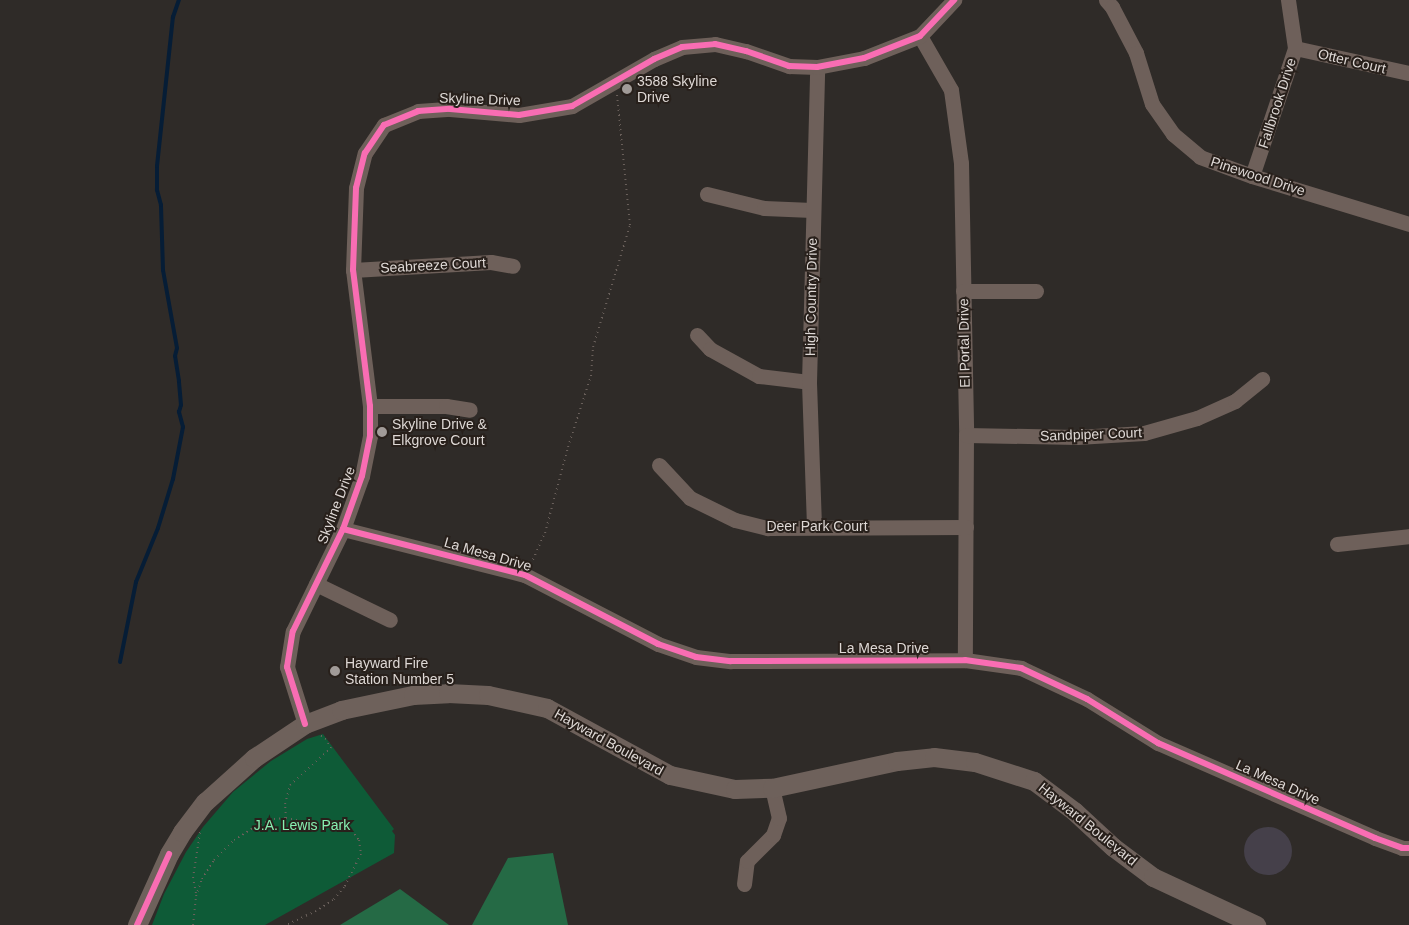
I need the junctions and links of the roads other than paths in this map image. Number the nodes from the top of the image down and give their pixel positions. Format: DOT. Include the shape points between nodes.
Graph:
graph roads {
  1 [pos="954,0"];
  2 [pos="1106,0"];
  3 [pos="1288,0"];
  4 [pos="920,36"];
  5 [pos="1295,48"];
  6 [pos="817,67"];
  7 [pos="1409,73"];
  8 [pos="1252,176"];
  9 [pos="707,194"];
  10 [pos="812,210"];
  11 [pos="1409,224"];
  12 [pos="513,266"];
  13 [pos="353,270"];
  14 [pos="963,291"];
  15 [pos="1036,291"];
  16 [pos="697,335"];
  17 [pos="1262,379"];
  18 [pos="809,382"];
  19 [pos="370,406"];
  20 [pos="470,410"];
  21 [pos="966,435"];
  22 [pos="659,465"];
  23 [pos="814,526"];
  24 [pos="966,527"];
  25 [pos="343,528"];
  26 [pos="1409,536"];
  27 [pos="1337,544"];
  28 [pos="316,584"];
  29 [pos="390,620"];
  30 [pos="965,660"];
  31 [pos="305,724"];
  32 [pos="772,788"];
  33 [pos="1409,848"];
  34 [pos="744,884"];
  35 [pos="137,925"];
  36 [pos="1256,925"];
  1 -- 4 [label="street, Skyline Drive"];
  2 -- 8 [label="street, Pinewood Drive" via="1136,53 1152,104 1174,134 1200,157"];
  3 -- 5 [label="street, Fallbrook Drive"];
  4 -- 6 [label="street, Skyline Drive" via="864,58"];
  4 -- 14 [label="street, El Portal Drive" via="951,90 961,163"];
  5 -- 7 [label="street, Otter Court"];
  5 -- 8 [label="street, Fallbrook Drive"];
  6 -- 10 [label="street, High Country Drive"];
  6 -- 13 [label="street, Skyline Drive" via="789,66 715,44 682,47 654,58 572,106 519,115 450,109 418,111 384,125 365,153 356,188"];
  8 -- 11 [label="street, Pinewood Drive"];
  9 -- 10 [label="street" via="764,208"];
  10 -- 18 [label="street, High Country Drive"];
  12 -- 13 [label="street, Seabreeze Court" via="491,262"];
  13 -- 19 [label="street, Skyline Drive"];
  14 -- 15 [label="street"];
  14 -- 21 [label="street, El Portal Drive"];
  16 -- 18 [label="street" via="710,349 759,376"];
  17 -- 21 [label="street, Sandpiper Court" via="1235,401 1197,418 1144,433 1077,437"];
  18 -- 23 [label="street, High Country Drive"];
  19 -- 20 [label="street" via="446,406"];
  19 -- 25 [label="street, Skyline Drive" via="370,436 362,476"];
  21 -- 24 [label="street, El Portal Drive"];
  22 -- 23 [label="street, Deer Park Court" via="690,498 735,520 768,528"];
  23 -- 24 [label="street, Deer Park Court"];
  24 -- 30 [label="street, El Portal Drive"];
  25 -- 28 [label="street, Skyline Drive"];
  25 -- 30 [label="street, La Mesa Drive" via="525,575 658,644 696,658 731,661"];
  26 -- 27 [label="street"];
  28 -- 29 [label="street"];
  28 -- 31 [label="street, Skyline Drive" via="293,631 287,667"];
  30 -- 33 [label="street, La Mesa Drive" via="1021,668 1087,699 1158,743 1375,838"];
  31 -- 32 [label="main road, Hayward Boulevard" via="341,710 413,695 488,694 548,708 670,775 735,789"];
  31 -- 35 [label="main road, Hayward Boulevard" via="254,758 205,802 169,854"];
  32 -- 34 [label="street" via="779,818 773,835 747,861"];
  32 -- 36 [label="main road, Hayward Boulevard" via="897,761 934,757 974,762 1034,780 1153,877"];
}
